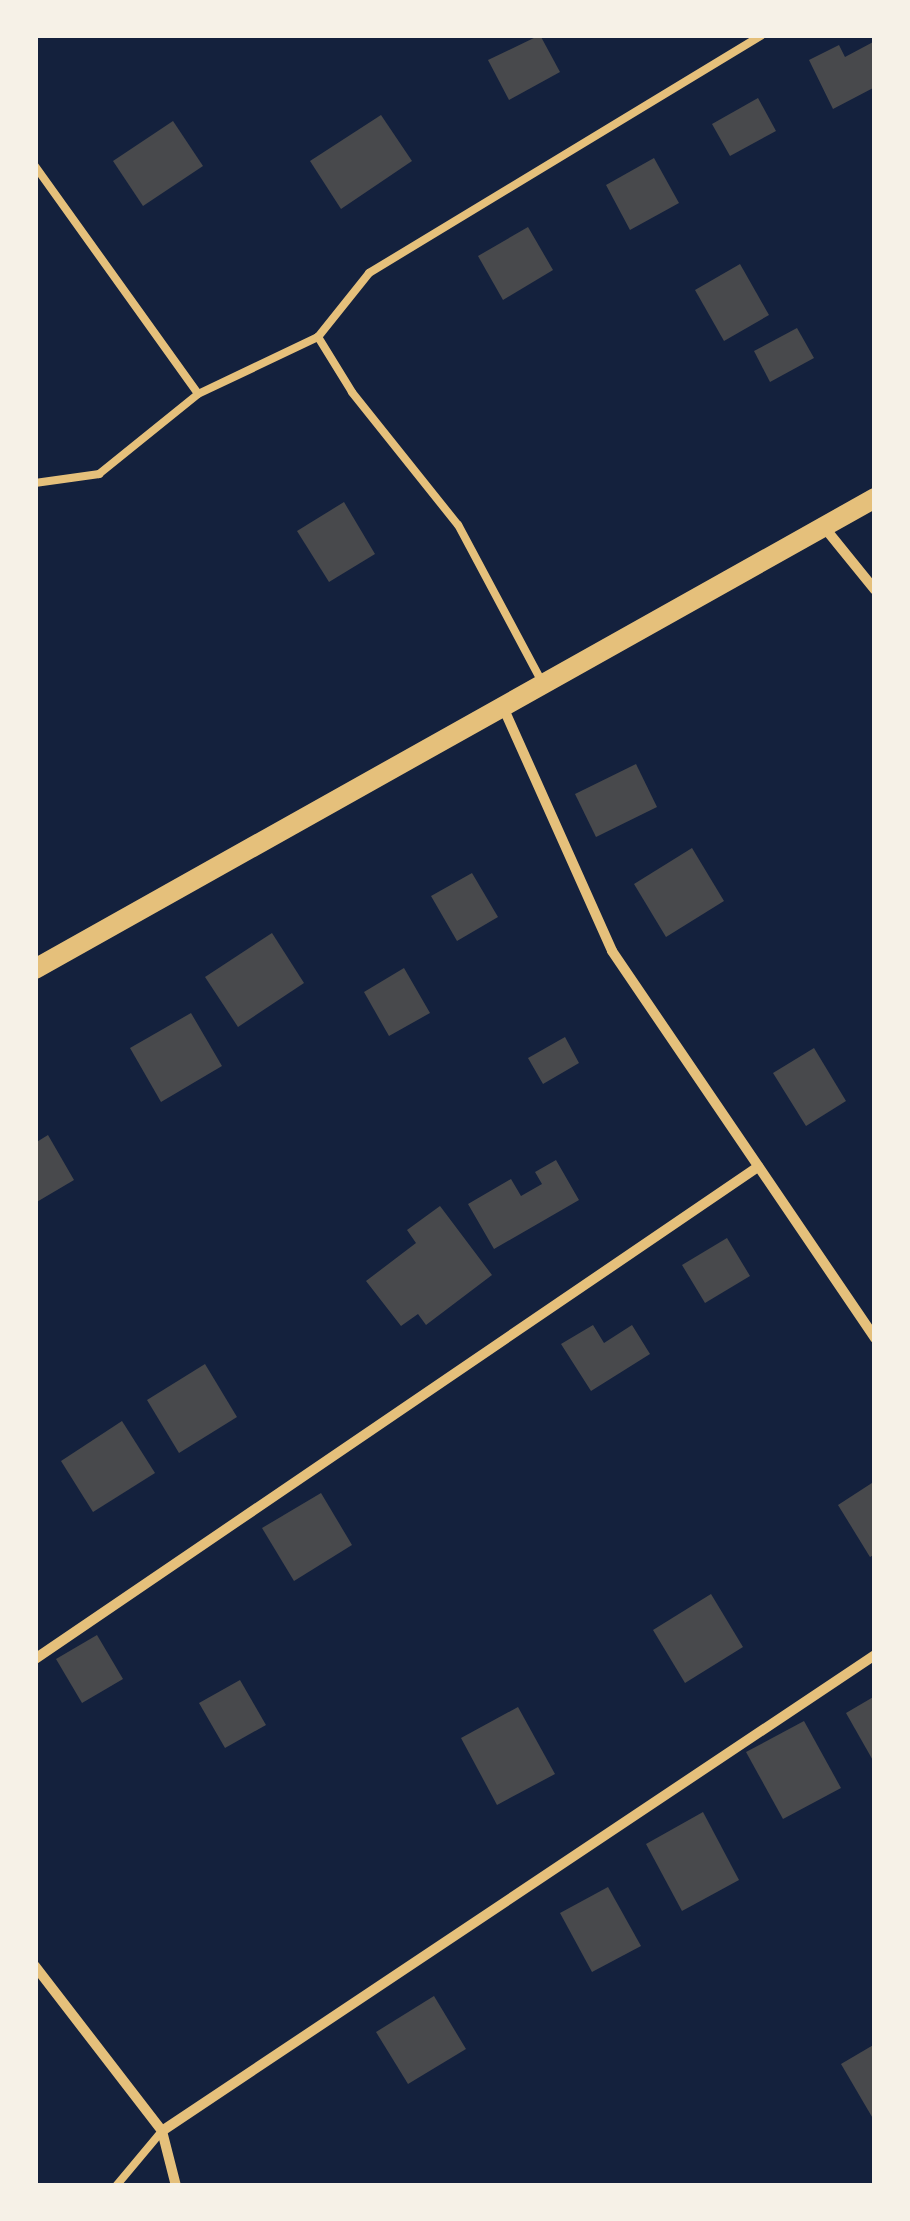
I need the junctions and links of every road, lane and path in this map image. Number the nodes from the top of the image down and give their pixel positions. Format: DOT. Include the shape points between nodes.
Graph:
graph roads {
  1 [pos="762,35"];
  2 [pos="35,166"];
  3 [pos="318,337"];
  4 [pos="198,394"];
  5 [pos="35,483"];
  6 [pos="875,498"];
  7 [pos="823,526"];
  8 [pos="875,590"];
  9 [pos="543,684"];
  10 [pos="503,706"];
  11 [pos="35,969"];
  12 [pos="758,1166"];
  13 [pos="875,1338"];
  14 [pos="875,1655"];
  15 [pos="35,1660"];
  16 [pos="35,1966"];
  17 [pos="162,2132"];
  18 [pos="116,2186"];
  19 [pos="176,2186"];
  1 -- 3 [label="lane" via="369,272"];
  2 -- 4 [label="lane"];
  3 -- 4 [label="lane"];
  3 -- 9 [label="lane" via="352,392 458,525"];
  4 -- 5 [label="lane" via="98,474"];
  6 -- 7 [label="main road"];
  7 -- 8 [label="street"];
  7 -- 9 [label="main road"];
  9 -- 10 [label="main road"];
  10 -- 11 [label="main road"];
  10 -- 12 [label="street" via="612,951"];
  12 -- 13 [label="street"];
  12 -- 15 [label="street"];
  14 -- 17 [label="street"];
  16 -- 17 [label="street"];
  17 -- 18 [label="lane"];
  17 -- 19 [label="street"];
}
